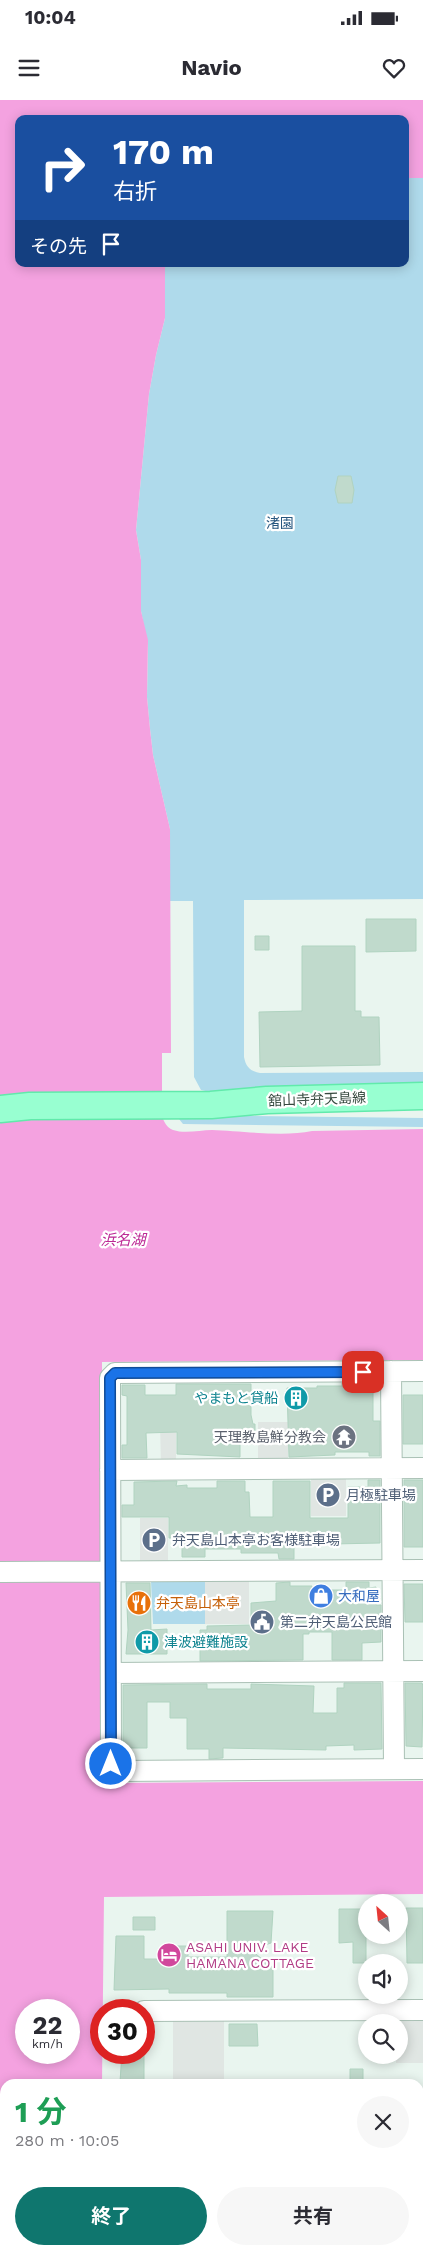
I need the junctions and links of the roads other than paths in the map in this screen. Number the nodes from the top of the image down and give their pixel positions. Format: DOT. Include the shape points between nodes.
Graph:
graph roads {
  1 [pos="423,1096"];
  2 [pos="211,1105"];
  3 [pos="0,1109"];
  4 [pos="423,1112"];
  5 [pos="391,1371"];
  6 [pos="423,1371"];
  7 [pos="423,1468"];
  8 [pos="392,1469"];
  9 [pos="110,1470"];
  10 [pos="392,1570"];
  11 [pos="423,1570"];
  12 [pos="0,1572"];
  13 [pos="108,1572"];
  14 [pos="393,1671"];
  15 [pos="423,1671"];
  16 [pos="110,1673"];
  17 [pos="394,1769"];
  18 [pos="423,1769"];
  19 [pos="155,2010"];
  20 [pos="423,2010"];
  1 -- 2 [label="main road, 舘山寺弁天島線" via="267,1100"];
  2 -- 3 [label="main road, 舘山寺弁天島線"];
  2 -- 4 [label="main road, 舘山寺弁天島線"];
  5 -- 6 [label="street"];
  5 -- 8 [label="street"];
  5 -- 9 [label="street" via="115,1373 110,1378"];
  7 -- 8 [label="street"];
  8 -- 9 [label="street"];
  8 -- 10 [label="street"];
  9 -- 13 [label="street"];
  10 -- 11 [label="street"];
  10 -- 13 [label="street"];
  10 -- 14 [label="street"];
  12 -- 13 [label="street"];
  13 -- 16 [label="street"];
  14 -- 15 [label="street"];
  14 -- 16 [label="street"];
  14 -- 17 [label="street"];
  16 -- 17 [label="street" via="111,1764 117,1771"];
  17 -- 18 [label="street"];
  19 -- 20 [label="street"];
}
